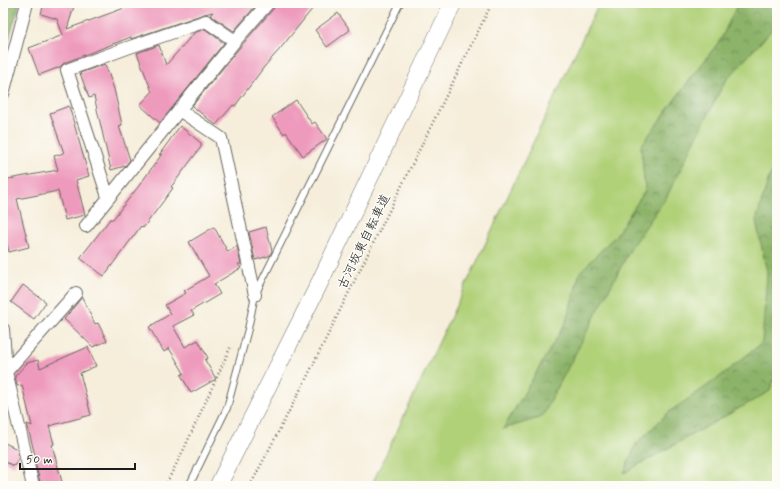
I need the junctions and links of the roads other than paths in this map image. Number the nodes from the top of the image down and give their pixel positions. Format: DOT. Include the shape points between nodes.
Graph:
graph roads {
  1 [pos="27,3"];
  2 [pos="268,3"];
  3 [pos="400,3"];
  4 [pos="453,3"];
  5 [pos="235,41"];
  6 [pos="3,94"];
  7 [pos="179,110"];
  8 [pos="108,197"];
  9 [pos="86,226"];
  10 [pos="76,293"];
  11 [pos="255,295"];
  12 [pos="3,329"];
  13 [pos="4,373"];
  14 [pos="33,486"];
  15 [pos="189,486"];
  16 [pos="218,486"];
  1 -- 6 [label="street"];
  2 -- 5 [label="street"];
  3 -- 11 [label="lane"];
  4 -- 16 [label="street" via="318,286"];
  5 -- 7 [label="street"];
  5 -- 8 [label="street" via="206,21 67,70"];
  7 -- 8 [label="street"];
  7 -- 11 [label="street" via="221,138"];
  8 -- 9 [label="street"];
  10 -- 13 [label="street"];
  11 -- 15 [label="lane" via="227,408"];
  12 -- 13 [label="street"];
  13 -- 14 [label="street"];
}
